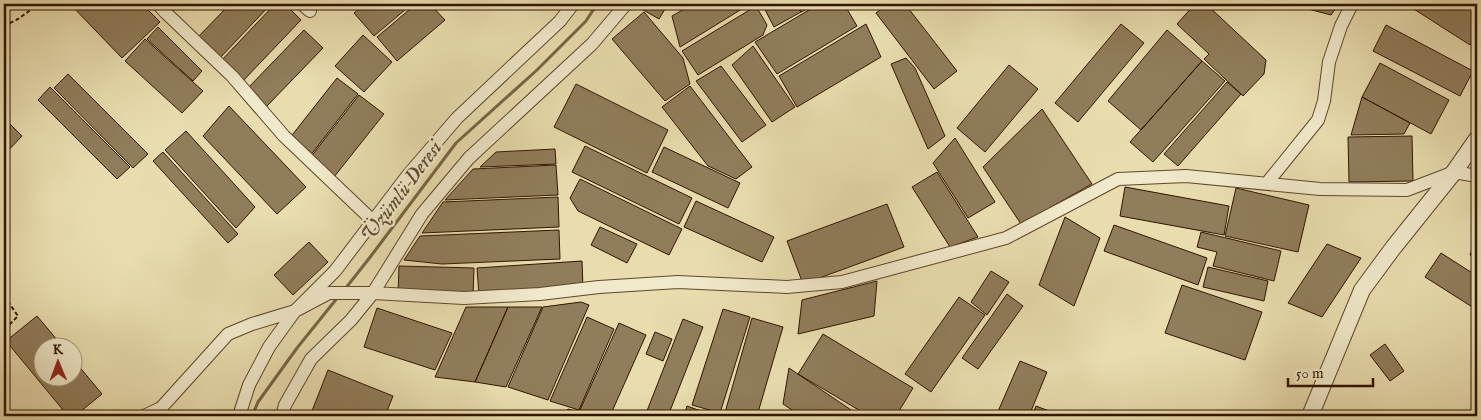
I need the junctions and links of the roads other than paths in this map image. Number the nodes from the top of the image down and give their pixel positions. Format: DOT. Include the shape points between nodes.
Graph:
graph roads {
  1 [pos="158,4"];
  2 [pos="573,4"];
  3 [pos="626,4"];
  4 [pos="1352,4"];
  5 [pos="1477,139"];
  6 [pos="1454,172"];
  7 [pos="1477,176"];
  8 [pos="1267,183"];
  9 [pos="373,221"];
  10 [pos="373,293"];
  11 [pos="295,312"];
  12 [pos="144,416"];
  13 [pos="239,416"];
  14 [pos="282,416"];
  15 [pos="1310,416"];
  1 -- 9 [label="street" via="232,76 284,136"];
  2 -- 9 [label="street" via="560,21 457,118 408,174"];
  3 -- 10 [label="street" via="592,44 469,158 422,214"];
  4 -- 8 [label="street" via="1329,62 1318,120"];
  5 -- 6 [label="street"];
  6 -- 7 [label="street"];
  6 -- 8 [label="street" via="1407,190 1320,189"];
  6 -- 15 [label="street" via="1362,290"];
  8 -- 10 [label="street" via="1186,176 1118,179 1006,238 842,282 787,287 678,282 464,298"];
  9 -- 11 [label="street" via="335,271"];
  10 -- 11 [label="street" via="329,293"];
  10 -- 14 [label="street" via="312,359"];
  11 -- 12 [label="street" via="228,334 161,408"];
  11 -- 13 [label="street" via="269,347 249,385"];
}
